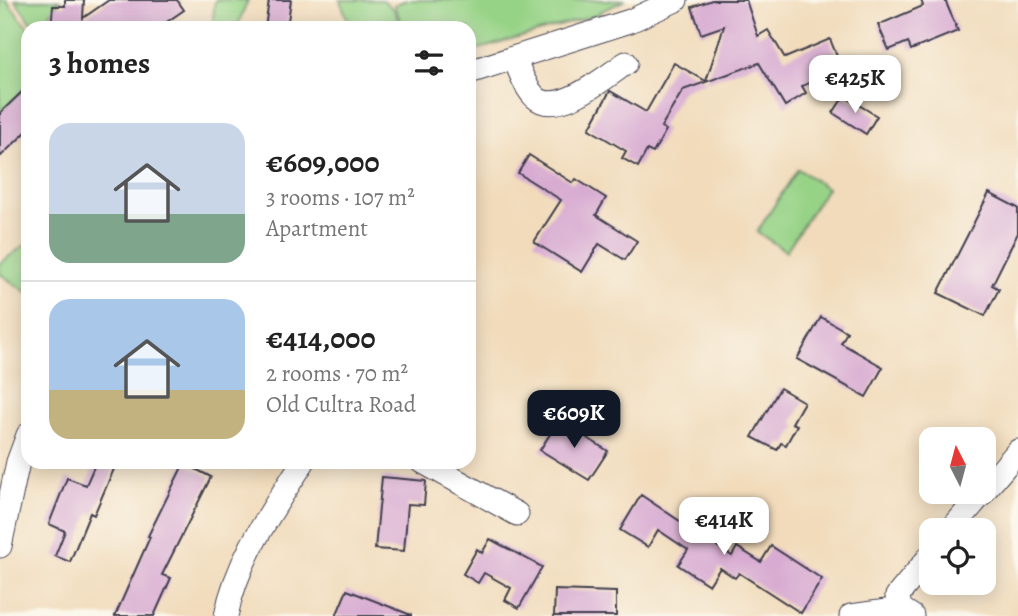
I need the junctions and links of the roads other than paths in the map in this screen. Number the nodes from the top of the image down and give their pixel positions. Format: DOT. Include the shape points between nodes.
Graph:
graph roads {
  1 [pos="676,0"];
  2 [pos="514,58"];
  3 [pos="626,63"];
  4 [pos="476,70"];
  5 [pos="1018,451"];
  6 [pos="21,455"];
  7 [pos="299,469"];
  8 [pos="436,469"];
  9 [pos="517,514"];
  10 [pos="961,518"];
  11 [pos="0,546"];
  12 [pos="919,569"];
  13 [pos="906,613"];
  14 [pos="226,616"];
  15 [pos="851,616"];
  1 -- 2 [label="street"];
  2 -- 3 [label="street" via="536,99 552,104 572,98"];
  2 -- 4 [label="street"];
  5 -- 10 [label="street"];
  6 -- 11 [label="street"];
  7 -- 14 [label="street" via="245,559"];
  8 -- 9 [label="street"];
  12 -- 13 [label="street" via="897,596"];
  13 -- 15 [label="street"];
}
